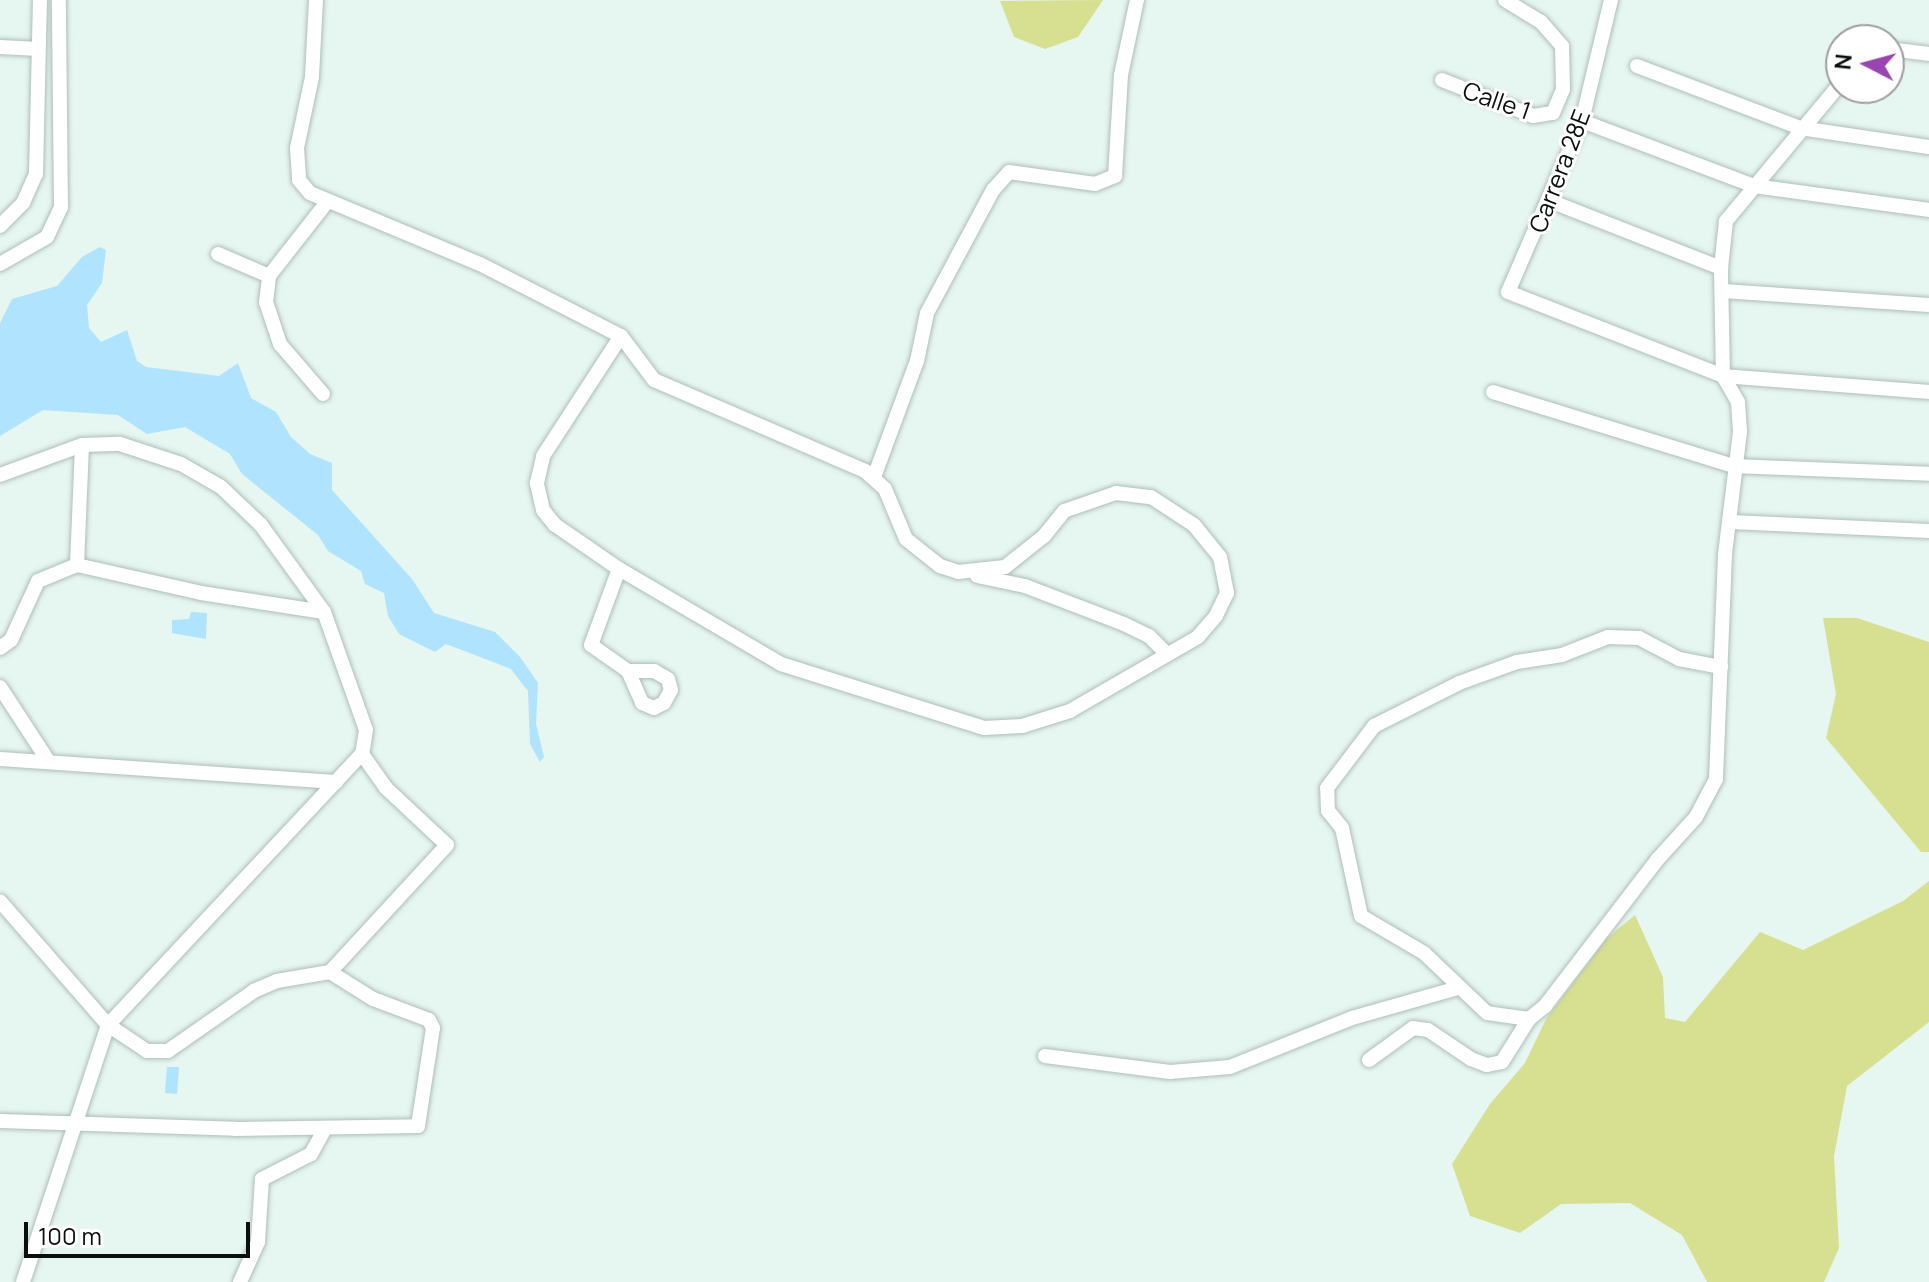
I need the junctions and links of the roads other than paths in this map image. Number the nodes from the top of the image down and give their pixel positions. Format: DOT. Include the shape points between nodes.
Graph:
graph roads {
  1 [pos="40,0"];
  2 [pos="59,0"];
  3 [pos="316,0"];
  4 [pos="1137,0"];
  5 [pos="1505,0"];
  6 [pos="1611,0"];
  7 [pos="0,47"];
  8 [pos="38,49"];
  9 [pos="1905,51"];
  10 [pos="1929,54"];
  11 [pos="1637,66"];
  12 [pos="1442,80"];
  13 [pos="1825,101"];
  14 [pos="1582,121"];
  15 [pos="1800,128"];
  16 [pos="1929,147"];
  17 [pos="1754,186"];
  18 [pos="1550,201"];
  19 [pos="327,202"];
  20 [pos="1929,210"];
  21 [pos="0,226"];
  22 [pos="218,254"];
  23 [pos="0,264"];
  24 [pos="1721,268"];
  25 [pos="269,276"];
  26 [pos="1723,291"];
  27 [pos="1929,305"];
  28 [pos="621,336"];
  29 [pos="1723,376"];
  30 [pos="1493,392"];
  31 [pos="1929,392"];
  32 [pos="323,394"];
  33 [pos="82,445"];
  34 [pos="1733,466"];
  35 [pos="1929,474"];
  36 [pos="0,475"];
  37 [pos="874,477"];
  38 [pos="1731,522"];
  39 [pos="1929,531"];
  40 [pos="77,565"];
  41 [pos="619,569"];
  42 [pos="958,572"];
  43 [pos="324,612"];
  44 [pos="0,648"];
  45 [pos="1166,653"];
  46 [pos="1721,667"];
  47 [pos="628,671"];
  48 [pos="0,692"];
  49 [pos="362,754"];
  50 [pos="0,759"];
  51 [pos="47,759"];
  52 [pos="336,782"];
  53 [pos="0,901"];
  54 [pos="330,972"];
  55 [pos="1458,988"];
  56 [pos="1529,1019"];
  57 [pos="108,1025"];
  58 [pos="1045,1056"];
  59 [pos="1369,1060"];
  60 [pos="0,1121"];
  61 [pos="75,1125"];
  62 [pos="325,1129"];
  63 [pos="23,1282"];
  64 [pos="240,1282"];
  1 -- 8 [label="street"];
  2 -- 23 [label="street" via="61,207 47,237"];
  3 -- 19 [label="street" via="312,77 297,163 299,180"];
  4 -- 37 [label="street" via="1121,75 1115,176 1095,184 1009,172 993,190 927,313 917,361"];
  5 -- 12 [label="street, Calle 1" via="1541,22 1562,46 1562,98 1553,113 1533,116"];
  6 -- 14 [label="street, Carrera 28E"];
  7 -- 8 [label="street"];
  8 -- 21 [label="street" via="37,159 23,203"];
  9 -- 10 [label="street"];
  11 -- 15 [label="street"];
  13 -- 15 [label="street"];
  14 -- 17 [label="street"];
  14 -- 18 [label="street, Carrera 28E"];
  15 -- 16 [label="street"];
  15 -- 17 [label="street"];
  17 -- 20 [label="street"];
  17 -- 24 [label="street" via="1726,221"];
  18 -- 24 [label="street"];
  18 -- 29 [label="street, Carrera 28E" via="1508,292"];
  19 -- 25 [label="street"];
  19 -- 28 [label="street" via="480,264"];
  22 -- 25 [label="street"];
  24 -- 26 [label="street"];
  25 -- 32 [label="street" via="266,302 280,344"];
  26 -- 27 [label="street"];
  26 -- 29 [label="street"];
  28 -- 37 [label="street" via="654,380"];
  28 -- 41 [label="street" via="554,434 537,483 543,510 555,525"];
  29 -- 31 [label="street"];
  29 -- 34 [label="street" via="1738,402 1740,431"];
  30 -- 34 [label="street"];
  33 -- 36 [label="street"];
  33 -- 40 [label="street"];
  33 -- 43 [label="street" via="120,444 181,464 221,487 261,525"];
  34 -- 35 [label="street"];
  34 -- 38 [label="street"];
  37 -- 42 [label="street" via="885,489 906,539 921,554"];
  38 -- 39 [label="street"];
  38 -- 46 [label="street"];
  40 -- 43 [label="street" via="189,591"];
  40 -- 44 [label="street" via="38,581 11,640"];
  41 -- 45 [label="street" via="781,664 984,728 1022,726 1070,711"];
  41 -- 47 [label="street" via="591,645"];
  42 -- 45 [label="street" via="1058,598 1149,636"];
  42 -- 45 [label="street" via="1005,567 1064,511 1090,499 1116,493 1151,497 1194,525 1220,557 1226,577 1227,593 1216,616 1198,637"];
  43 -- 49 [label="street" via="366,730"];
  46 -- 55 [label="street" via="1679,659 1639,638 1608,637 1459,683 1374,726 1327,788 1328,811 1342,828 1361,916 1401,936"];
  46 -- 56 [label="street" via="1716,779 1710,792 1696,817 1545,1006"];
  48 -- 51 [label="street"];
  49 -- 52 [label="street"];
  49 -- 54 [label="street" via="386,788 447,845"];
  50 -- 51 [label="street"];
  51 -- 52 [label="street"];
  52 -- 57 [label="street"];
  53 -- 57 [label="street"];
  54 -- 57 [label="street" via="277,981 254,991 168,1051 147,1051"];
  54 -- 62 [label="street" via="373,999 421,1015 433,1028 418,1126"];
  55 -- 56 [label="street" via="1487,1013 1507,1020"];
  55 -- 58 [label="street" via="1352,1018 1218,1069 1170,1072"];
  56 -- 59 [label="street" via="1502,1062 1487,1065 1471,1059 1428,1030 1413,1028"];
  57 -- 61 [label="street"];
  60 -- 61 [label="street"];
  61 -- 62 [label="street"];
  61 -- 63 [label="street"];
  62 -- 64 [label="street" via="311,1154 262,1179 258,1242"];
}
